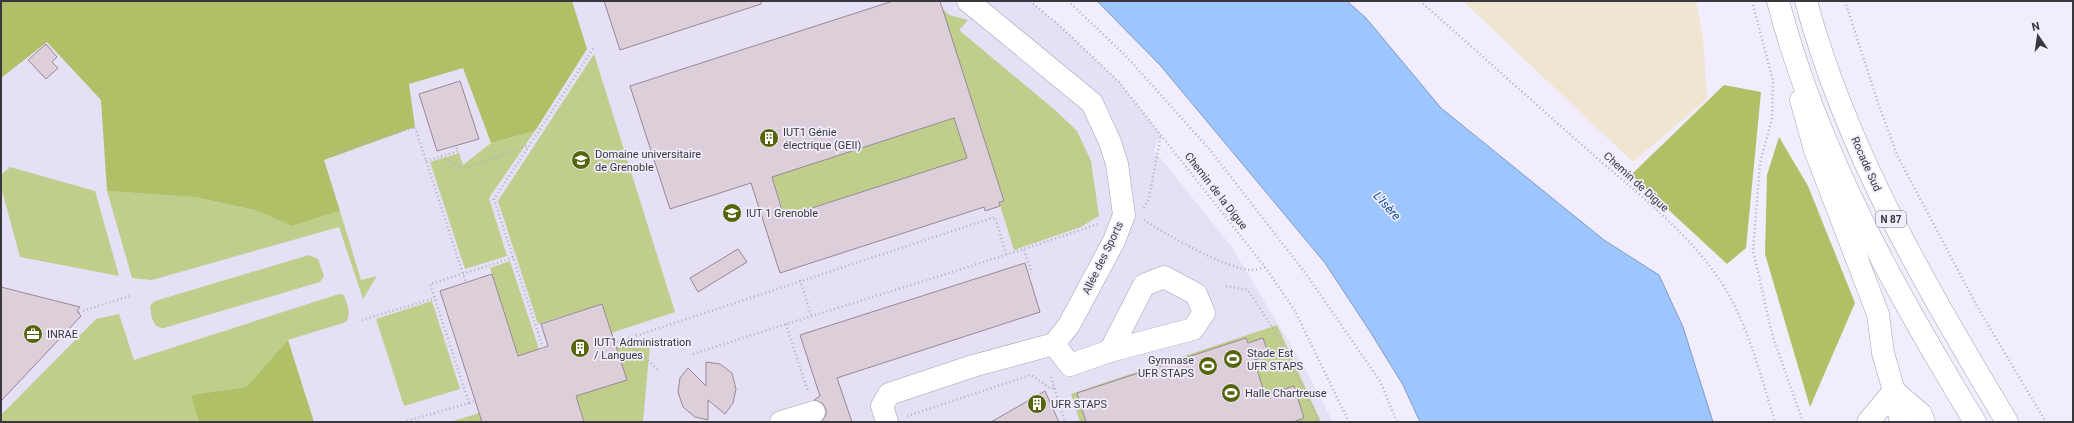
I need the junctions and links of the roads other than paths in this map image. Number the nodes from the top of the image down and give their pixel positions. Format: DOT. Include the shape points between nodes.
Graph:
graph roads {
  1 [pos="968,1"];
  2 [pos="1778,1"];
  3 [pos="1806,1"];
  4 [pos="1784,27"];
  5 [pos="1054,344"];
  6 [pos="1110,351"];
  7 [pos="1894,391"];
  8 [pos="814,412"];
  9 [pos="895,420"];
  10 [pos="781,422"];
  11 [pos="1868,422"];
  12 [pos="1880,422"];
  13 [pos="1901,422"];
  14 [pos="1924,422"];
  15 [pos="1974,422"];
  16 [pos="2007,422"];
  1 -- 5 [label="main road, Allée des Sports" via="1092,103 1117,164 1129,213 1073,318"];
  2 -- 4 [label="main road, N 87"];
  3 -- 16 [label="main road, Rocade Sud / N 87" via="1833,83 1878,192 1931,294"];
  4 -- 7 [label="main road" via="1815,150 1878,314 1883,353"];
  4 -- 15 [label="main road, N 87" via="1822,132 1856,210 1909,311"];
  5 -- 6 [label="main road" via="1070,365"];
  5 -- 9 [label="main road" via="973,366 889,394 882,406"];
  7 -- 11 [label="main road"];
  7 -- 12 [label="main road"];
  7 -- 13 [label="main road"];
  7 -- 14 [label="main road" via="1920,414"];
  8 -- 10 [label="main road"];
}
